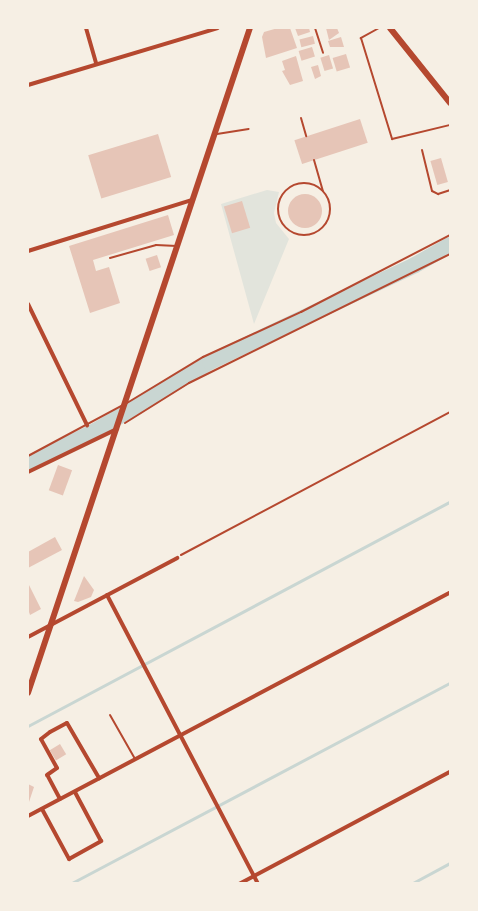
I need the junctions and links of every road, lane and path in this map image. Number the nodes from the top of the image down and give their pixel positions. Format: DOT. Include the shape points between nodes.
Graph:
graph roads {
  1 [pos="86,28"];
  2 [pos="218,28"];
  3 [pos="250,28"];
  4 [pos="315,28"];
  5 [pos="380,28"];
  6 [pos="390,28"];
  7 [pos="323,53"];
  8 [pos="96,64"];
  9 [pos="28,85"];
  10 [pos="450,103"];
  11 [pos="301,118"];
  12 [pos="450,125"];
  13 [pos="249,129"];
  14 [pos="216,133"];
  15 [pos="306,136"];
  16 [pos="422,150"];
  17 [pos="314,160"];
  18 [pos="450,190"];
  19 [pos="323,191"];
  20 [pos="192,200"];
  21 [pos="450,234"];
  22 [pos="177,246"];
  23 [pos="28,250"];
  24 [pos="450,254"];
  25 [pos="110,258"];
  26 [pos="28,304"];
  27 [pos="30,313"];
  28 [pos="125,404"];
  29 [pos="450,412"];
  30 [pos="87,425"];
  31 [pos="117,429"];
  32 [pos="28,456"];
  33 [pos="28,472"];
  34 [pos="177,558"];
  35 [pos="450,593"];
  36 [pos="107,595"];
  37 [pos="51,625"];
  38 [pos="28,637"];
  39 [pos="28,692"];
  40 [pos="110,715"];
  41 [pos="180,736"];
  42 [pos="135,759"];
  43 [pos="450,772"];
  44 [pos="98,778"];
  45 [pos="75,792"];
  46 [pos="60,799"];
  47 [pos="42,809"];
  48 [pos="28,816"];
  49 [pos="254,876"];
  50 [pos="239,884"];
  51 [pos="258,884"];
  1 -- 8 [label="street"];
  2 -- 8 [label="street"];
  3 -- 14 [label="main road"];
  4 -- 7 [label="lane"];
  5 -- 12 [label="lane" via="361,38 392,138"];
  6 -- 10 [label="highway"];
  8 -- 9 [label="street"];
  11 -- 15 [label="path"];
  13 -- 14 [label="lane"];
  14 -- 20 [label="main road"];
  16 -- 18 [label="lane" via="432,191 438,194"];
  17 -- 19 [label="path"];
  19 -- 19 [label="path" via="330,208 321,230 306,236 290,232 278,210 279,201 290,187 308,183"];
  20 -- 22 [label="main road"];
  20 -- 23 [label="street"];
  21 -- 28 [label="lane" via="300,312 203,357"];
  22 -- 25 [label="lane" via="156,245"];
  22 -- 28 [label="main road"];
  24 -- 31 [label="path" via="189,382"];
  26 -- 27 [label="street"];
  27 -- 30 [label="street"];
  28 -- 30 [label="lane"];
  28 -- 31 [label="main road"];
  29 -- 34 [label="path"];
  30 -- 32 [label="lane"];
  31 -- 33 [label="street"];
  31 -- 37 [label="main road"];
  34 -- 36 [label="street"];
  35 -- 41 [label="street"];
  36 -- 37 [label="street"];
  36 -- 41 [label="street"];
  37 -- 38 [label="street"];
  37 -- 39 [label="main road"];
  40 -- 42 [label="lane"];
  41 -- 42 [label="street"];
  41 -- 49 [label="street"];
  42 -- 44 [label="street"];
  43 -- 49 [label="street"];
  44 -- 45 [label="street"];
  44 -- 46 [label="street" via="67,723 50,732 41,739 57,768 46,775"];
  45 -- 46 [label="street"];
  45 -- 47 [label="street" via="101,841 68,859"];
  46 -- 47 [label="street"];
  47 -- 48 [label="street"];
  49 -- 50 [label="street"];
  49 -- 51 [label="street"];
}
